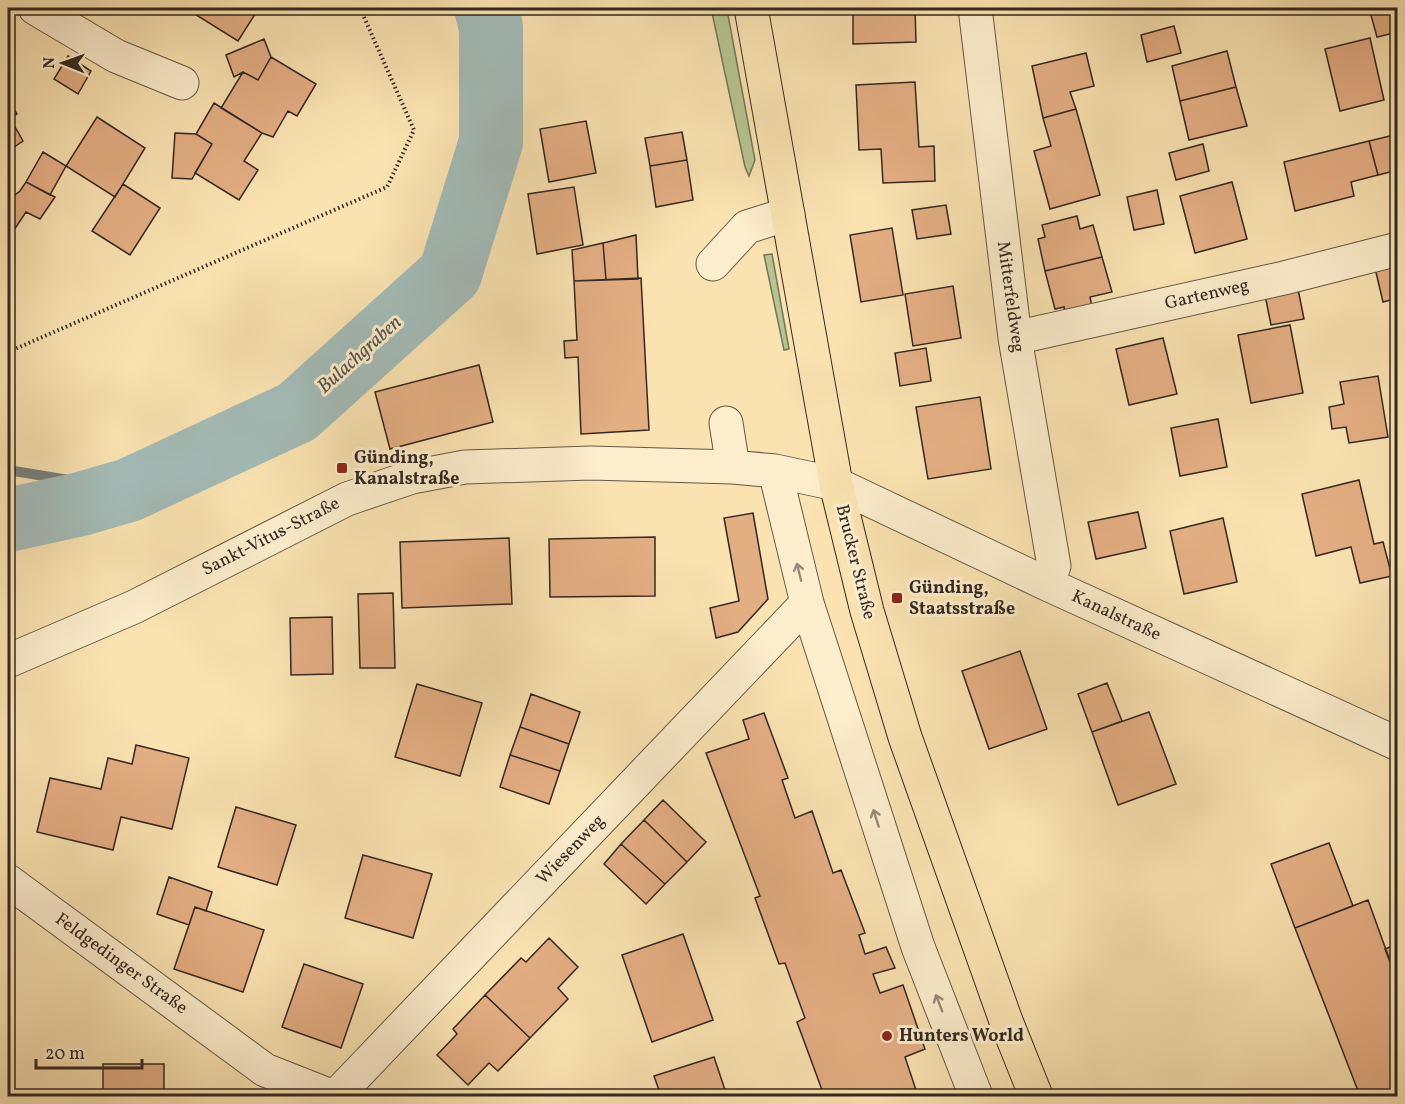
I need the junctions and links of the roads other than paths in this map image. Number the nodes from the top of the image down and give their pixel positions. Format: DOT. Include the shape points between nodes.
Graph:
graph roads {
  1 [pos="35,8"];
  2 [pos="751,8"];
  3 [pos="975,8"];
  4 [pos="182,83"];
  5 [pos="788,214"];
  6 [pos="1398,249"];
  7 [pos="713,264"];
  8 [pos="1015,338"];
  9 [pos="726,423"];
  10 [pos="734,467"];
  11 [pos="775,471"];
  12 [pos="836,484"];
  13 [pos="1047,584"];
  14 [pos="807,603"];
  15 [pos="8,661"];
  16 [pos="1398,744"];
  17 [pos="8,880"];
  18 [pos="331,1096"];
  19 [pos="336,1096"];
  20 [pos="976,1096"];
  21 [pos="1036,1096"];
  1 -- 4 [label="street" via="116,56"];
  2 -- 5 [label="main road, Brucker Straße"];
  3 -- 8 [label="street, Mitterfeldweg"];
  5 -- 7 [label="street" via="747,226"];
  5 -- 12 [label="main road, Brucker Straße"];
  6 -- 8 [label="street, Gartenweg"];
  8 -- 13 [label="street, Mitterfeldweg" via="1054,566"];
  9 -- 10 [label="street"];
  10 -- 11 [label="street, Sankt-Vitus-Straße"];
  10 -- 15 [label="street, Sankt-Vitus-Straße" via="591,463 465,467 412,477 347,499 135,607"];
  11 -- 12 [label="street, Sankt-Vitus-Straße"];
  14 -- 11 [label="street, one-way"];
  12 -- 13 [label="street, Kanalstraße"];
  12 -- 21 [label="main road, Brucker Straße" via="867,611 905,737"];
  13 -- 16 [label="street, Kanalstraße"];
  14 -- 19 [label="street, Wiesenweg"];
  20 -- 14 [label="street, one-way" via="918,947"];
  17 -- 18 [label="street, Feldgedinger Straße" via="265,1070"];
}
